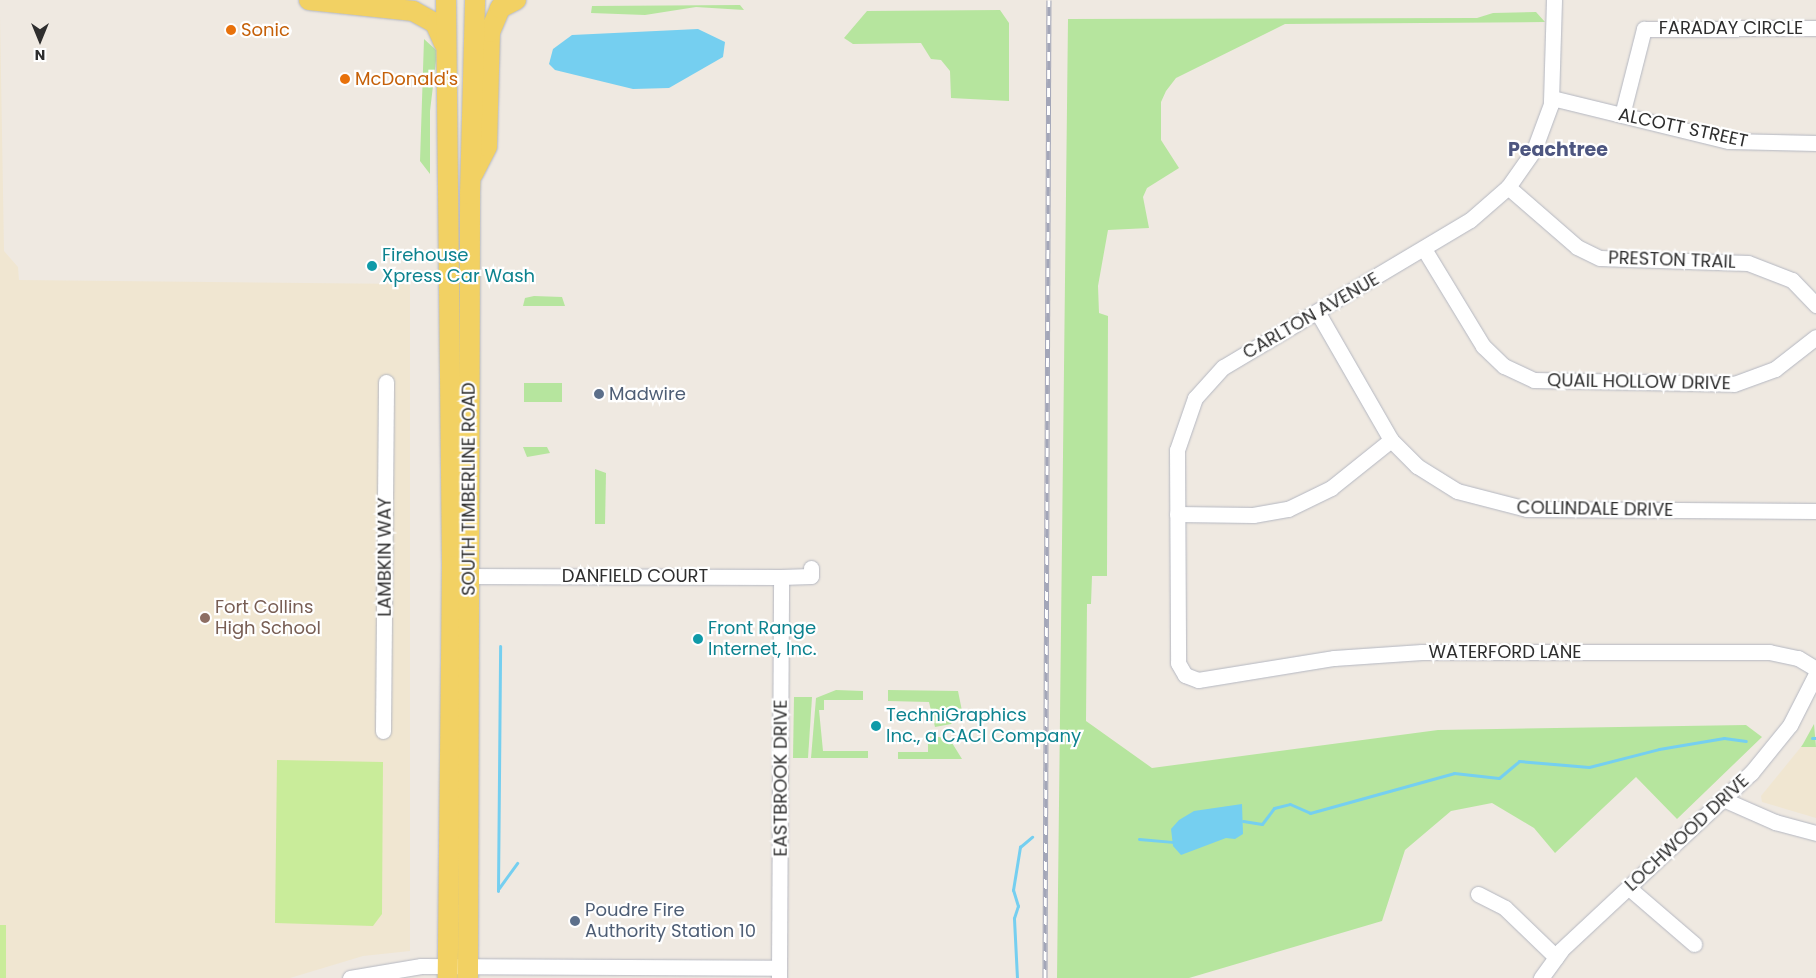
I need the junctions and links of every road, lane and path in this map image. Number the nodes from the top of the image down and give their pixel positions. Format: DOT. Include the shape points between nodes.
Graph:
graph roads {
  1 [pos="309,0"];
  2 [pos="446,0"];
  3 [pos="475,0"];
  4 [pos="516,0"];
  5 [pos="1554,0"];
  6 [pos="1816,28"];
  7 [pos="446,47"];
  8 [pos="1552,98"];
  9 [pos="1622,115"];
  10 [pos="1816,143"];
  11 [pos="470,180"];
  12 [pos="1508,187"];
  13 [pos="1424,249"];
  14 [pos="1816,305"];
  15 [pos="1318,313"];
  16 [pos="1816,337"];
  17 [pos="386,382"];
  18 [pos="1392,440"];
  19 [pos="1816,511"];
  20 [pos="1177,514"];
  21 [pos="811,568"];
  22 [pos="460,576"];
  23 [pos="781,577"];
  24 [pos="1816,669"];
  25 [pos="1816,674"];
  26 [pos="1192,679"];
  27 [pos="383,732"];
  28 [pos="1725,800"];
  29 [pos="1816,833"];
  30 [pos="1629,888"];
  31 [pos="1478,894"];
  32 [pos="1694,944"];
  33 [pos="1556,957"];
  34 [pos="448,972"];
  35 [pos="468,973"];
  36 [pos="779,973"];
  37 [pos="350,978"];
  38 [pos="1541,978"];
  1 -- 7 [label="main road" via="413,11 435,23"];
  2 -- 7 [label="main road, SOUTH TIMBERLINE ROAD"];
  3 -- 11 [label="main road, SOUTH TIMBERLINE ROAD"];
  4 -- 11 [label="main road" via="500,8 490,32 487,146"];
  5 -- 8 [label="street, CARLTON AVENUE"];
  6 -- 9 [label="street, FARADAY CIRCLE" via="1644,29"];
  7 -- 22 [label="main road, SOUTH TIMBERLINE ROAD"];
  8 -- 9 [label="street, ALCOTT STREET"];
  8 -- 12 [label="street, CARLTON AVENUE" via="1534,150"];
  9 -- 10 [label="street, ALCOTT STREET" via="1729,141"];
  11 -- 22 [label="main road, SOUTH TIMBERLINE ROAD"];
  12 -- 13 [label="street, CARLTON AVENUE" via="1470,220"];
  12 -- 14 [label="street, PRESTON TRAIL" via="1577,247 1600,258 1765,266 1792,280"];
  13 -- 15 [label="street, CARLTON AVENUE"];
  13 -- 16 [label="street, QUAIL HOLLOW DRIVE" via="1482,346 1504,366 1534,380 1734,384 1775,370"];
  15 -- 18 [label="street, COLLINDALE DRIVE"];
  15 -- 20 [label="street, CARLTON AVENUE" via="1223,367 1195,398 1177,450"];
  17 -- 27 [label="street, LAMBKIN WAY"];
  18 -- 19 [label="street, COLLINDALE DRIVE" via="1436,480 1504,506"];
  18 -- 20 [label="street" via="1331,488 1288,509 1253,515"];
  20 -- 26 [label="street, CARLTON AVENUE" via="1178,663"];
  21 -- 23 [label="street, DANFIELD COURT" via="810,576"];
  22 -- 23 [label="street, DANFIELD COURT"];
  22 -- 34 [label="main road, SOUTH TIMBERLINE ROAD"];
  22 -- 35 [label="main road, SOUTH TIMBERLINE ROAD"];
  23 -- 36 [label="street, EASTBROOK DRIVE"];
  24 -- 26 [label="street, WATERFORD LANE" via="1798,658 1770,652 1422,652 1334,658"];
  25 -- 28 [label="street, LOCHWOOD DRIVE" via="1790,725"];
  28 -- 29 [label="street" via="1775,822"];
  28 -- 30 [label="street, LOCHWOOD DRIVE"];
  30 -- 32 [label="street"];
  30 -- 33 [label="street, LOCHWOOD DRIVE"];
  31 -- 33 [label="street" via="1505,908"];
  33 -- 38 [label="street, LOCHWOOD DRIVE"];
  34 -- 35 [label="street"];
  34 -- 37 [label="street" via="395,968"];
  35 -- 36 [label="street"];
}
